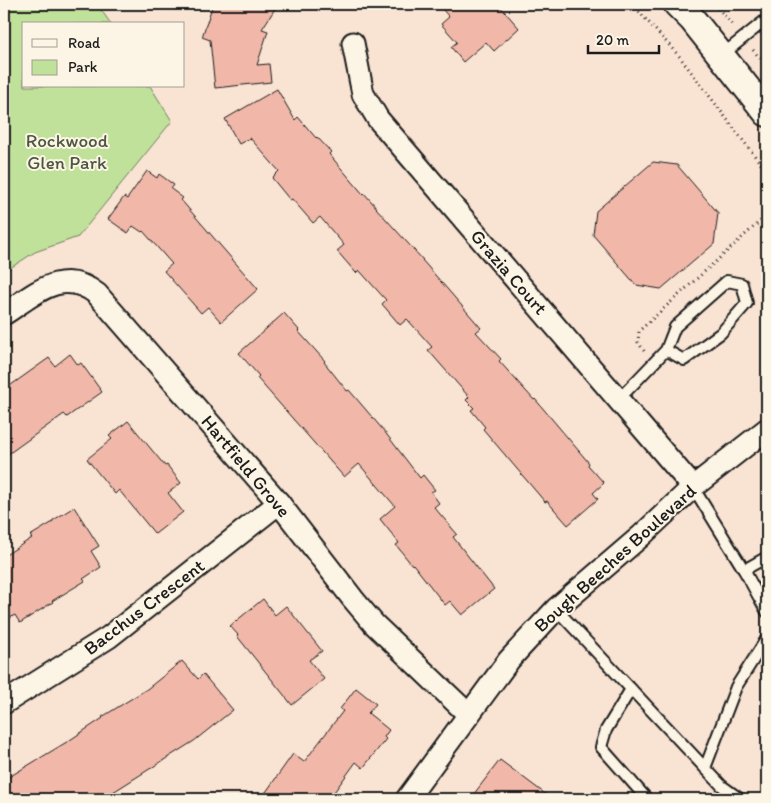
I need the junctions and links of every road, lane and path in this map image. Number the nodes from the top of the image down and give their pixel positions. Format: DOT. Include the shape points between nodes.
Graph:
graph roads {
  1 [pos="632,4"];
  2 [pos="677,4"];
  3 [pos="767,18"];
  4 [pos="353,43"];
  5 [pos="722,55"];
  6 [pos="767,113"];
  7 [pos="767,172"];
  8 [pos="4,314"];
  9 [pos="666,350"];
  10 [pos="618,400"];
  11 [pos="767,429"];
  12 [pos="693,487"];
  13 [pos="279,503"];
  14 [pos="767,557"];
  15 [pos="744,570"];
  16 [pos="556,609"];
  17 [pos="767,612"];
  18 [pos="767,638"];
  19 [pos="632,689"];
  20 [pos="4,703"];
  21 [pos="468,714"];
  22 [pos="705,768"];
  23 [pos="407,799"];
  24 [pos="647,799"];
  25 [pos="740,799"];
  1 -- 7 [label="path" via="679,56"];
  2 -- 5 [label="street"];
  3 -- 5 [label="lane"];
  4 -- 10 [label="street, Grazia Court" via="363,94 378,119"];
  5 -- 6 [label="street"];
  8 -- 13 [label="street, Hartfield Grove" via="59,282 75,282 91,288"];
  9 -- 9 [label="lane" via="675,327 727,281 742,284 747,303 722,333 684,360"];
  9 -- 10 [label="lane"];
  10 -- 12 [label="street, Grazia Court"];
  11 -- 12 [label="street, Bough Beeches Boulevard"];
  12 -- 15 [label="lane"];
  12 -- 16 [label="street, Bough Beeches Boulevard"];
  13 -- 20 [label="street, Bacchus Crescent" via="109,638"];
  13 -- 21 [label="street, Hartfield Grove" via="374,624"];
  14 -- 15 [label="lane"];
  15 -- 17 [label="lane"];
  16 -- 19 [label="lane"];
  16 -- 21 [label="street, Bough Beeches Boulevard" via="509,660"];
  18 -- 22 [label="lane" via="736,687"];
  19 -- 22 [label="lane"];
  19 -- 24 [label="lane" via="606,730 601,748"];
  21 -- 23 [label="street, Bough Beeches Boulevard"];
  22 -- 25 [label="lane"];
}
